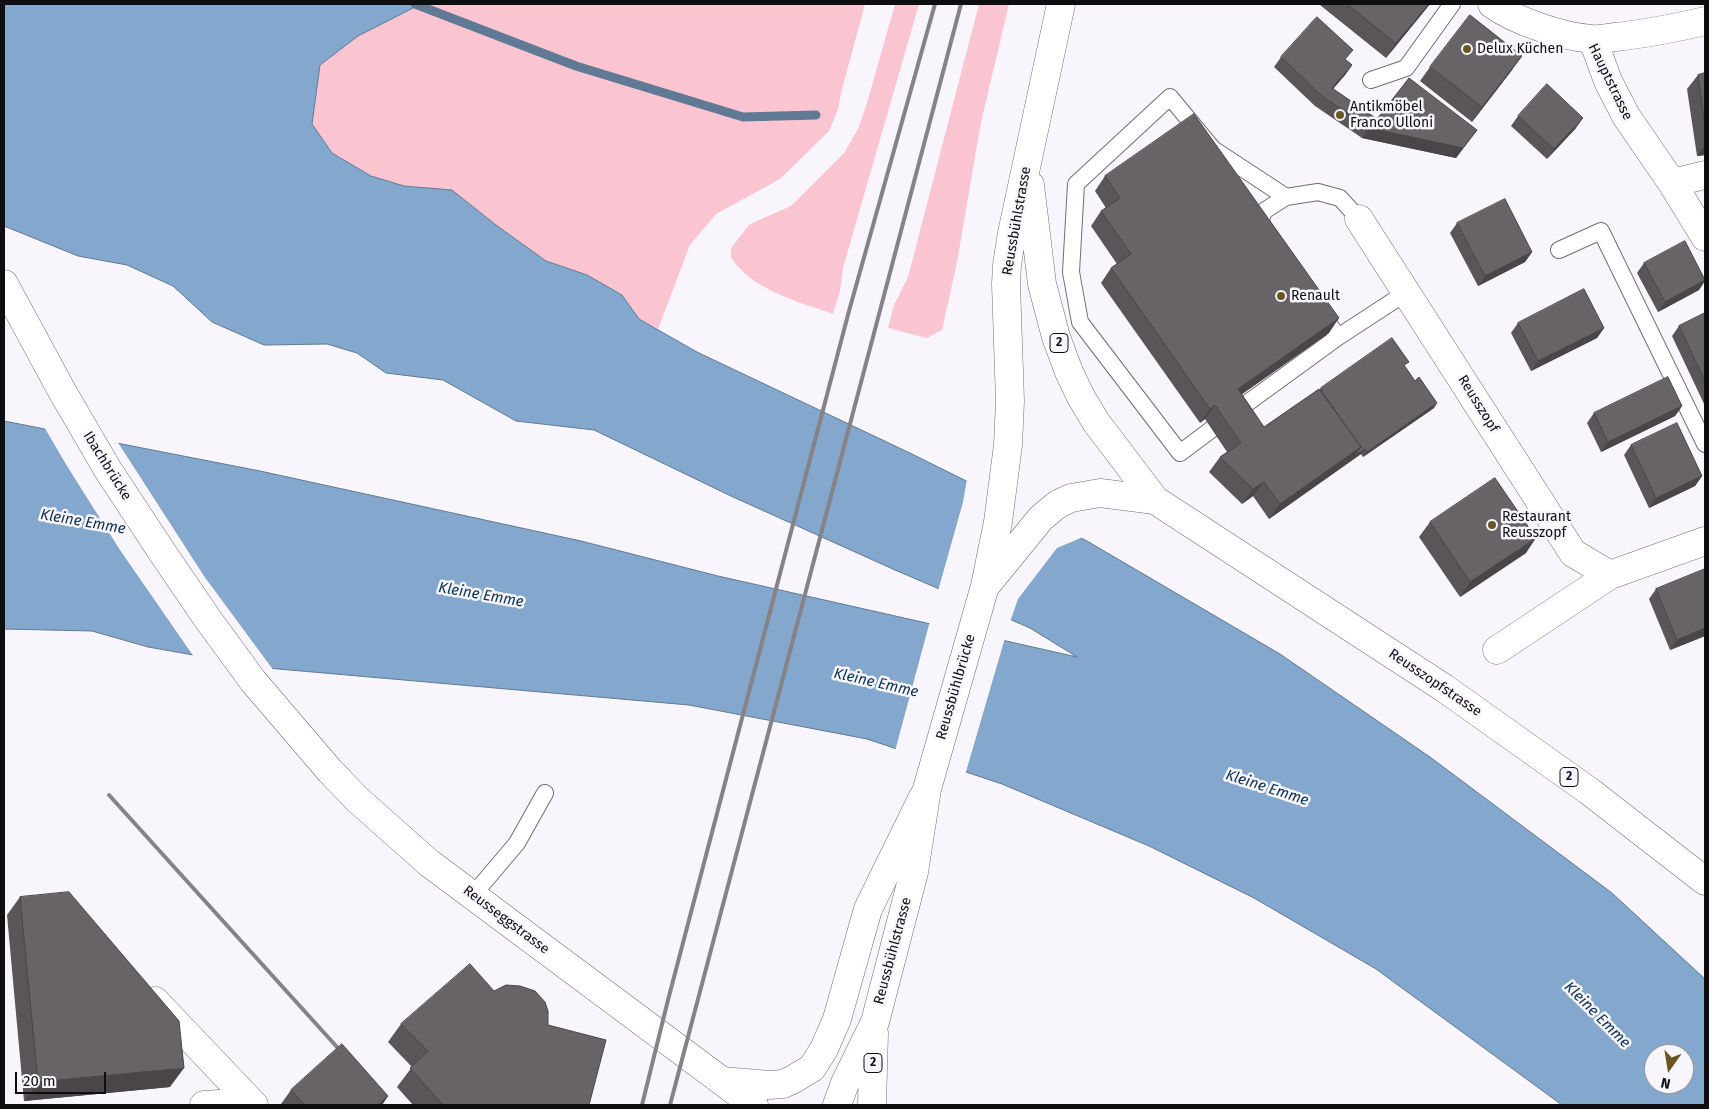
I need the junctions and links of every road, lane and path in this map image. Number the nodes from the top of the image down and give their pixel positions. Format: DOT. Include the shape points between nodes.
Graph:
graph roads {
  1 [pos="1061,4"];
  2 [pos="1452,4"];
  3 [pos="1492,4"];
  4 [pos="1705,21"];
  5 [pos="1592,40"];
  6 [pos="1371,80"];
  7 [pos="1028,162"];
  8 [pos="1705,175"];
  9 [pos="1672,182"];
  10 [pos="1286,198"];
  11 [pos="1359,219"];
  12 [pos="1705,237"];
  13 [pos="1277,248"];
  14 [pos="1559,250"];
  15 [pos="4,284"];
  16 [pos="1407,292"];
  17 [pos="1310,297"];
  18 [pos="1338,337"];
  19 [pos="1234,412"];
  20 [pos="1212,429"];
  21 [pos="1705,444"];
  22 [pos="1005,472"];
  23 [pos="1071,498"];
  24 [pos="1155,500"];
  25 [pos="1705,542"];
  26 [pos="1610,576"];
  27 [pos="985,586"];
  28 [pos="1498,650"];
  29 [pos="278,711"];
  30 [pos="927,789"];
  31 [pos="545,793"];
  32 [pos="1705,881"];
  33 [pos="473,895"];
  34 [pos="140,986"];
  35 [pos="875,1022"];
  36 [pos="722,1081"];
  37 [pos="252,1104"];
  38 [pos="204,1105"];
  39 [pos="737,1105"];
  40 [pos="754,1105"];
  41 [pos="837,1105"];
  42 [pos="872,1105"];
  1 -- 7 [label="main road, Reussbühlstrasse / 2"];
  2 -- 6 [label="lane" via="1406,68"];
  3 -- 5 [label="main road, Hauptstrasse" via="1538,26"];
  4 -- 5 [label="main road"];
  5 -- 9 [label="main road, Hauptstrasse" via="1626,116"];
  7 -- 22 [label="main road, Reussbühlstrasse / 2" via="1007,265 1010,401"];
  7 -- 24 [label="main road, Reusszopfstrasse / 2" via="1042,284 1056,337 1081,397 1096,422"];
  8 -- 9 [label="main road"];
  9 -- 12 [label="main road, Hauptstrasse"];
  10 -- 11 [label="lane" via="1318,192 1340,198"];
  10 -- 13 [label="lane" via="1264,211 1260,223"];
  10 -- 20 [label="lane" via="1213,149 1170,97 1076,184 1070,272 1080,322 1180,453"];
  11 -- 16 [label="main road, Reusszopf"];
  14 -- 21 [label="lane" via="1601,232"];
  15 -- 29 [label="main road, Ibachbrücke" via="113,477 207,618"];
  16 -- 18 [label="lane"];
  16 -- 26 [label="main road, Reusszopf" via="1573,554"];
  17 -- 18 [label="lane"];
  18 -- 19 [label="lane"];
  22 -- 27 [label="main road, Reussbühlbrücke / 2"];
  23 -- 24 [label="main road, Reusszopfstrasse" via="1100,493"];
  23 -- 27 [label="main road, Reussbühlbrücke" via="1041,518"];
  24 -- 32 [label="main road, Reusszopfstrasse / 2" via="1444,688 1589,790"];
  25 -- 26 [label="main road"];
  26 -- 28 [label="main road"];
  27 -- 30 [label="main road, Reussbühlbrücke / 2"];
  29 -- 33 [label="main road, Reusseggstrasse" via="358,800 429,862"];
  30 -- 35 [label="main road, Reussbühlstrasse" via="914,872"];
  30 -- 36 [label="main road" via="868,909 836,1019 812,1068 783,1084"];
  31 -- 33 [label="lane" via="517,843"];
  33 -- 36 [label="main road, Reusseggstrasse"];
  34 -- 37 [label="main road"];
  35 -- 41 [label="main road, Reussbühlstrasse"];
  35 -- 42 [label="main road, 2"];
  36 -- 39 [label="main road"];
  36 -- 40 [label="main road, Reusseggstrasse"];
  37 -- 38 [label="main road"];
}
